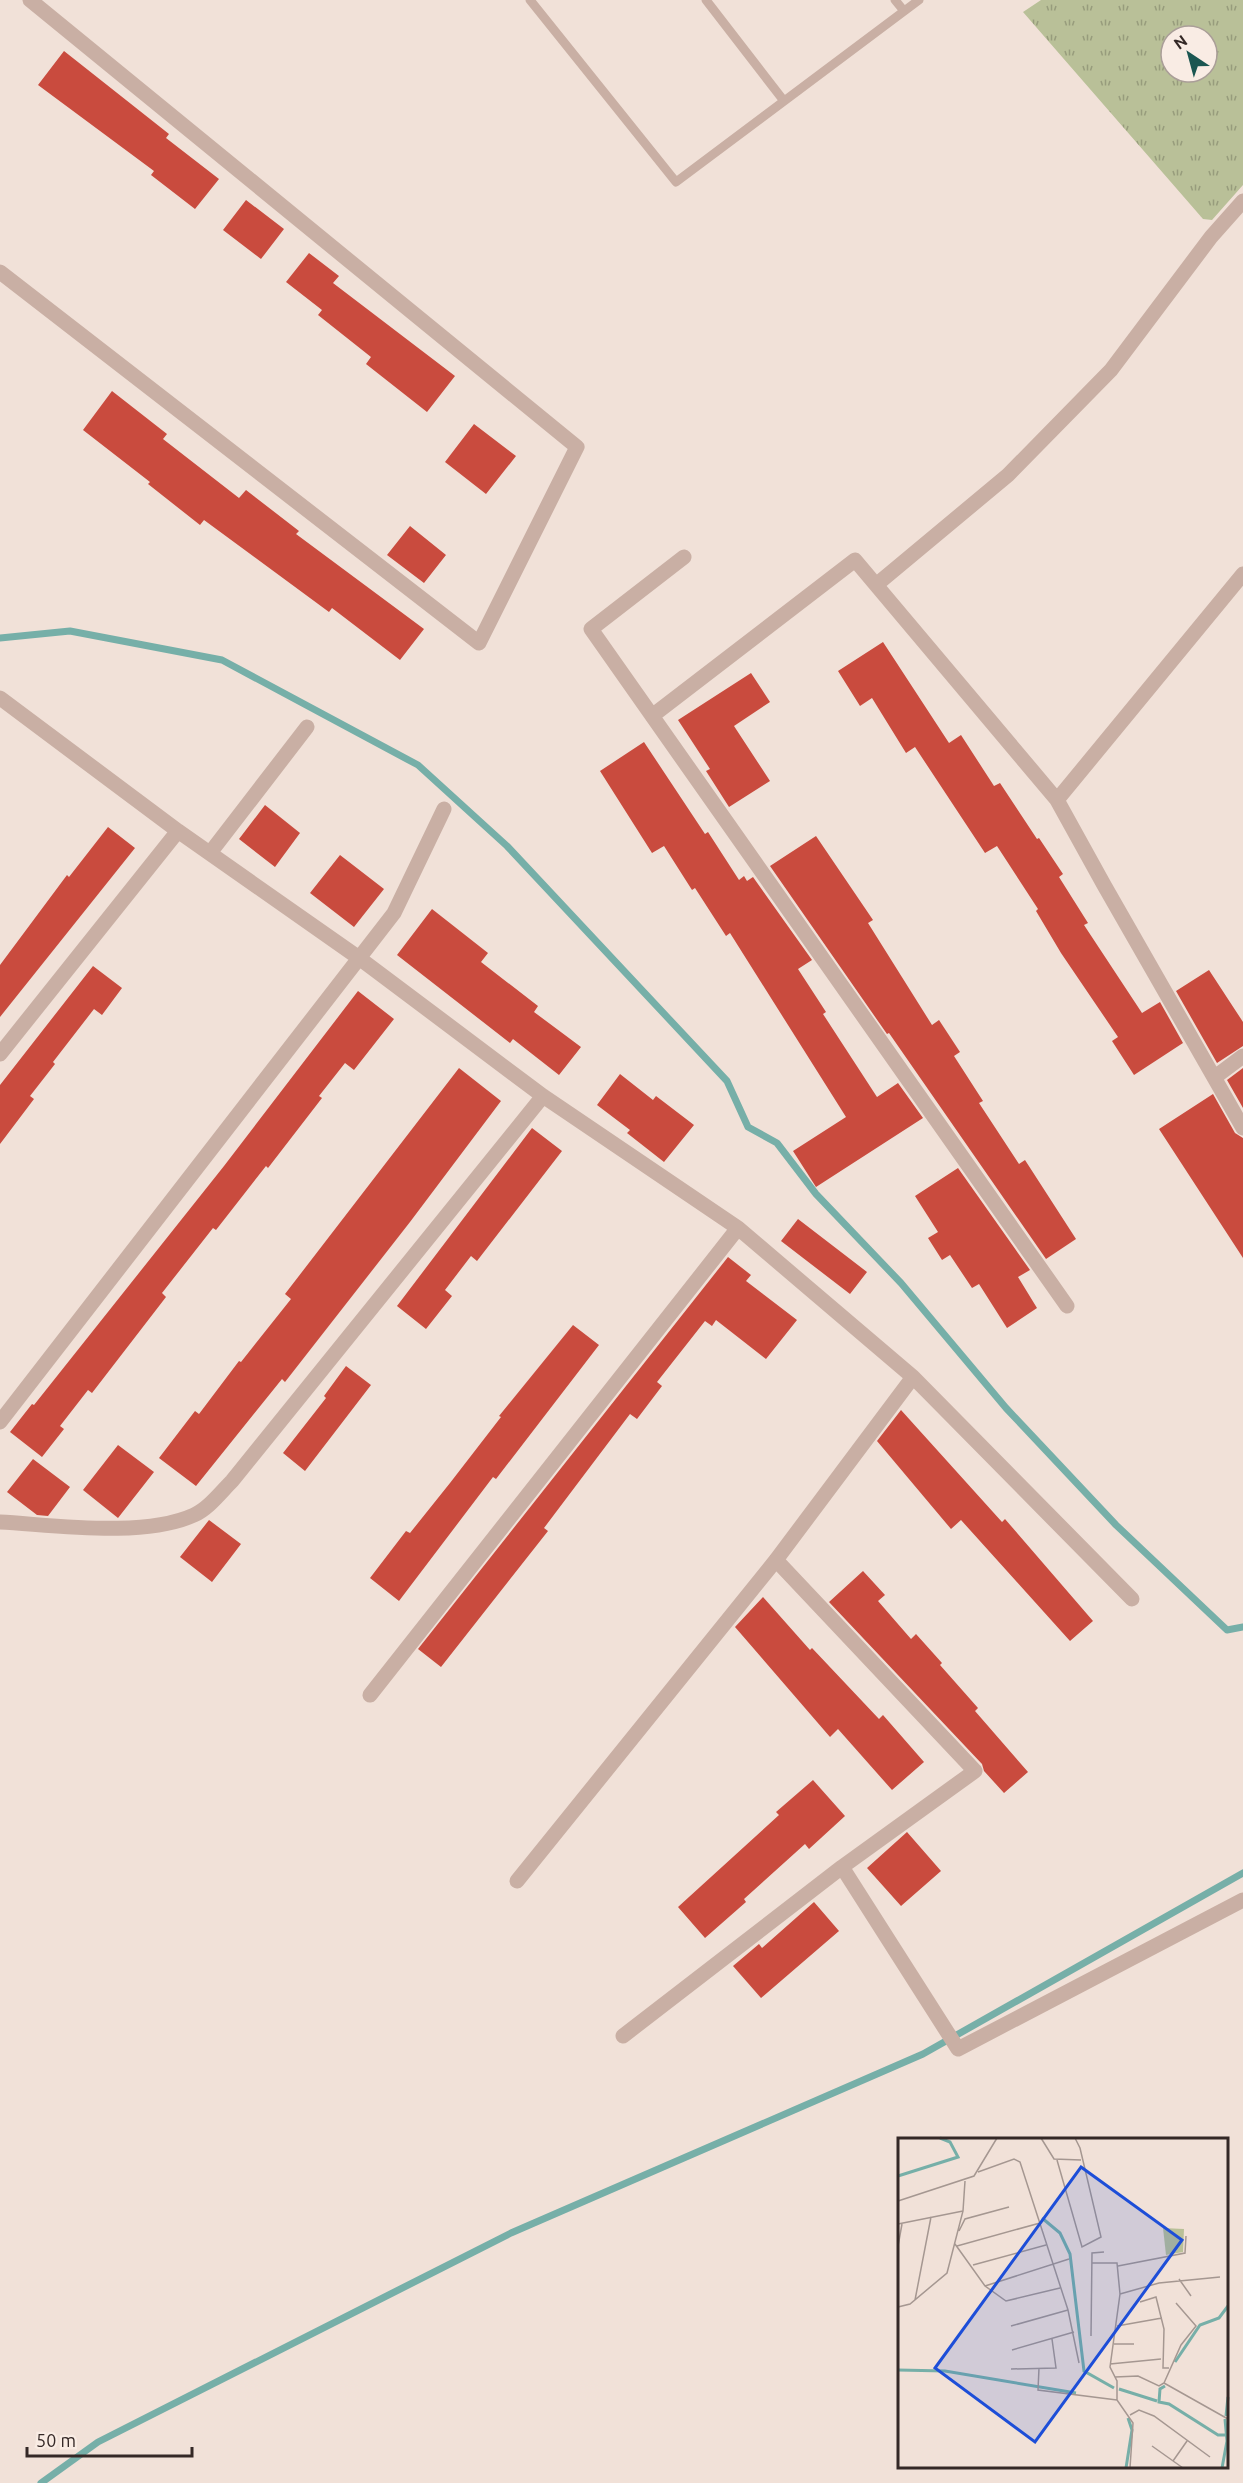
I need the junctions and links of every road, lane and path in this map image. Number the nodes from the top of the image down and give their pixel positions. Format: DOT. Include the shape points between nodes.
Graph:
graph roads {
  1 [pos="30,0"];
  2 [pos="530,0"];
  3 [pos="706,0"];
  4 [pos="895,0"];
  5 [pos="919,0"];
  6 [pos="904,11"];
  7 [pos="784,101"];
  8 [pos="1243,201"];
  9 [pos="0,272"];
  10 [pos="684,557"];
  11 [pos="1243,574"];
  12 [pos="876,585"];
  13 [pos="0,698"];
  14 [pos="652,716"];
  15 [pos="307,727"];
  16 [pos="1057,800"];
  17 [pos="444,809"];
  18 [pos="178,831"];
  19 [pos="210,853"];
  20 [pos="359,958"];
  21 [pos="0,1054"];
  22 [pos="1243,1056"];
  23 [pos="1215,1077"];
  24 [pos="543,1096"];
  25 [pos="1243,1128"];
  26 [pos="738,1228"];
  27 [pos="1067,1306"];
  28 [pos="913,1377"];
  29 [pos="0,1422"];
  30 [pos="0,1522"];
  31 [pos="776,1560"];
  32 [pos="1132,1599"];
  33 [pos="370,1695"];
  34 [pos="842,1867"];
  35 [pos="517,1881"];
  36 [pos="1243,1900"];
  37 [pos="623,2036"];
  1 -- 9 [label="street" via="577,447 479,644"];
  2 -- 7 [label="lane" via="676,182"];
  3 -- 7 [label="lane"];
  4 -- 6 [label="lane"];
  5 -- 6 [label="lane"];
  6 -- 7 [label="lane"];
  8 -- 12 [label="street" via="1211,237 1111,370 1008,475"];
  10 -- 14 [label="street" via="591,629"];
  11 -- 16 [label="street"];
  12 -- 14 [label="street" via="855,560"];
  12 -- 16 [label="street"];
  13 -- 18 [label="street"];
  14 -- 27 [label="street"];
  15 -- 19 [label="street"];
  16 -- 23 [label="street"];
  17 -- 20 [label="street" via="394,913"];
  18 -- 19 [label="street"];
  18 -- 21 [label="street"];
  19 -- 20 [label="street"];
  20 -- 24 [label="street"];
  20 -- 29 [label="street"];
  22 -- 23 [label="street"];
  23 -- 25 [label="street"];
  24 -- 26 [label="street"];
  24 -- 30 [label="street" via="207,1507 194,1515 141,1527 105,1529"];
  26 -- 28 [label="street"];
  26 -- 33 [label="street"];
  28 -- 31 [label="street"];
  28 -- 32 [label="street"];
  31 -- 34 [label="street" via="975,1771"];
  31 -- 35 [label="street"];
  34 -- 36 [label="street" via="958,2049"];
  34 -- 37 [label="street"];
}
